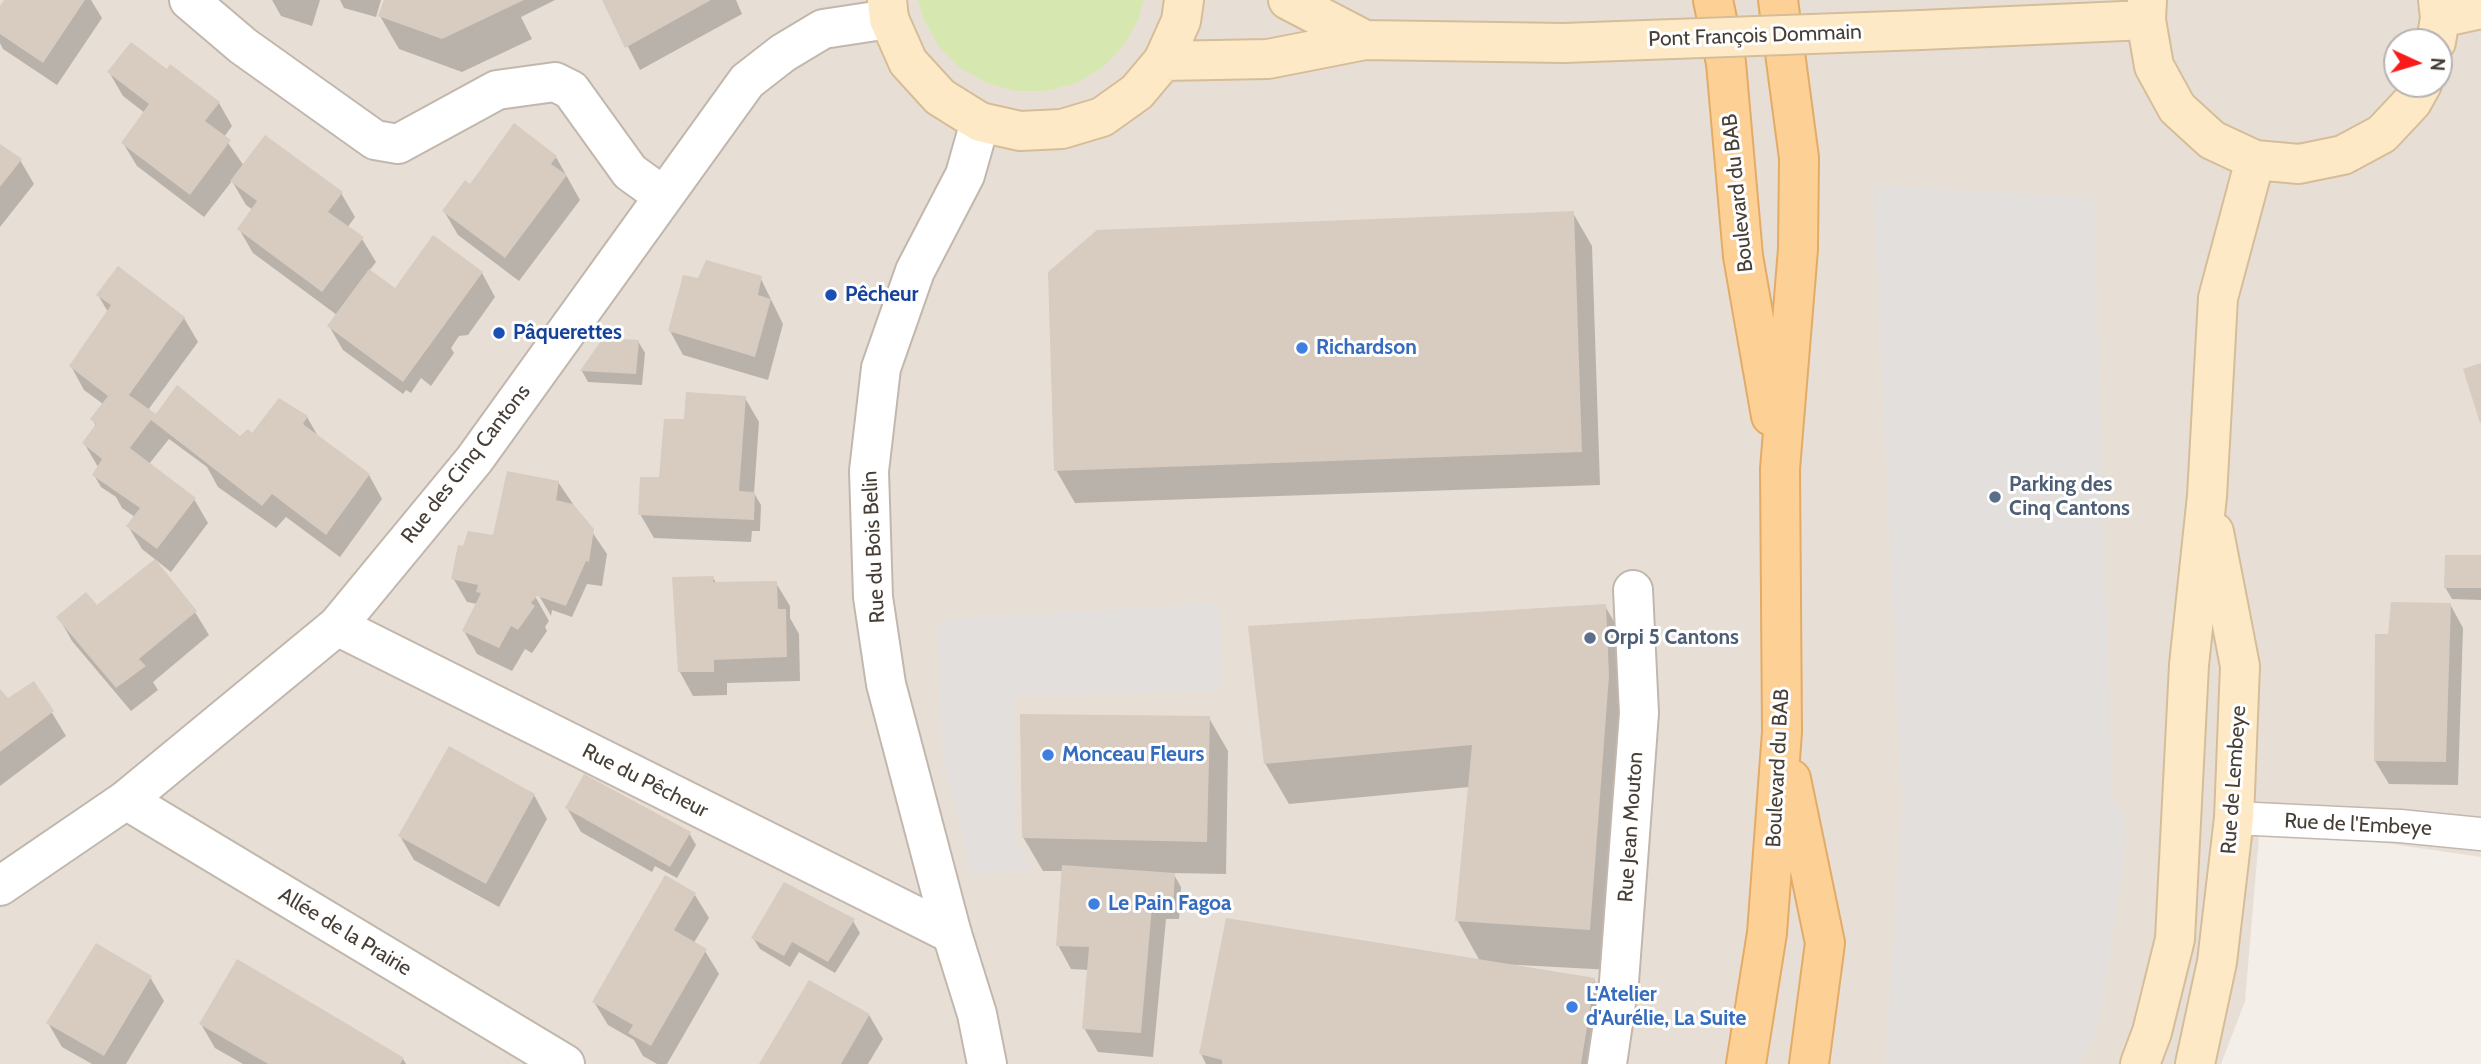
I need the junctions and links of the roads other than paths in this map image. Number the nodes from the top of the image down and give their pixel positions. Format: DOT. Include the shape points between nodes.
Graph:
graph roads {
  1 [pos="189,0"];
  2 [pos="1184,0"];
  3 [pos="1288,0"];
  4 [pos="1702,0"];
  5 [pos="1713,0"];
  6 [pos="1778,0"];
  7 [pos="2481,9"];
  8 [pos="888,10"];
  9 [pos="2146,10"];
  10 [pos="2438,20"];
  11 [pos="1365,40"];
  12 [pos="1163,61"];
  13 [pos="1726,63"];
  14 [pos="2415,98"];
  15 [pos="980,122"];
  16 [pos="2255,160"];
  17 [pos="662,195"];
  18 [pos="1780,469"];
  19 [pos="2207,496"];
  20 [pos="1633,590"];
  21 [pos="337,626"];
  22 [pos="1782,732"];
  23 [pos="126,800"];
  24 [pos="2234,818"];
  25 [pos="2481,834"];
  26 [pos="0,886"];
  27 [pos="953,934"];
  28 [pos="565,1064"];
  29 [pos="987,1064"];
  30 [pos="1607,1064"];
  31 [pos="1746,1064"];
  32 [pos="1809,1064"];
  33 [pos="2140,1064"];
  34 [pos="2195,1064"];
  1 -- 17 [label="street" via="243,46 375,140 398,145 497,90 555,82 571,90 630,172"];
  2 -- 12 [label="main road" via="1181,21"];
  3 -- 11 [label="main road, Pont François Dommain"];
  4 -- 13 [label="main road"];
  5 -- 13 [label="main road, Boulevard du BAB"];
  6 -- 18 [label="main road, Boulevard du BAB" via="1799,158 1798,249"];
  7 -- 10 [label="main road"];
  8 -- 15 [label="main road" via="908,62 940,97"];
  8 -- 17 [label="street, Rue des Cinq Cantons" via="823,29 747,81"];
  9 -- 11 [label="main road, Pont François Dommain, bridge" via="1921,30 1564,43"];
  9 -- 16 [label="main road" via="2154,66 2177,108 2212,140"];
  11 -- 12 [label="main road, Pont François Dommain" via="1268,59"];
  12 -- 15 [label="main road" via="1137,92 1092,120 1062,129 1020,131"];
  13 -- 18 [label="main road, Boulevard du BAB" via="1743,256"];
  14 -- 16 [label="main road" via="2382,134 2343,155 2300,164"];
  15 -- 27 [label="street, Rue du Bois Belin" via="965,175 915,271 881,368 869,471 873,597 886,684"];
  16 -- 19 [label="main road, Rue de Lembeye" via="2218,298"];
  17 -- 21 [label="street, Rue des Cinq Cantons" via="474,460"];
  18 -- 22 [label="main road, Boulevard du BAB"];
  19 -- 24 [label="main road, Rue de Lembeye" via="2240,666"];
  19 -- 33 [label="main road, Rue de Lembeye" via="2189,665 2175,939"];
  20 -- 30 [label="street, Rue Jean Mouton" via="1639,713 1619,982"];
  21 -- 23 [label="street, Rue des Cinq Cantons"];
  21 -- 27 [label="street, Rue du Pêcheur"];
  22 -- 31 [label="main road, Boulevard du BAB" via="1768,933"];
  22 -- 32 [label="main road" via="1825,943"];
  23 -- 26 [label="street, Rue des Cinq Cantons"];
  23 -- 28 [label="street, Allée de la Prairie"];
  24 -- 25 [label="lane, Rue de l'Embeye"];
  24 -- 34 [label="main road, Rue de Lembeye" via="2217,962"];
  27 -- 29 [label="street, Rue du Bois Belin"];
}
